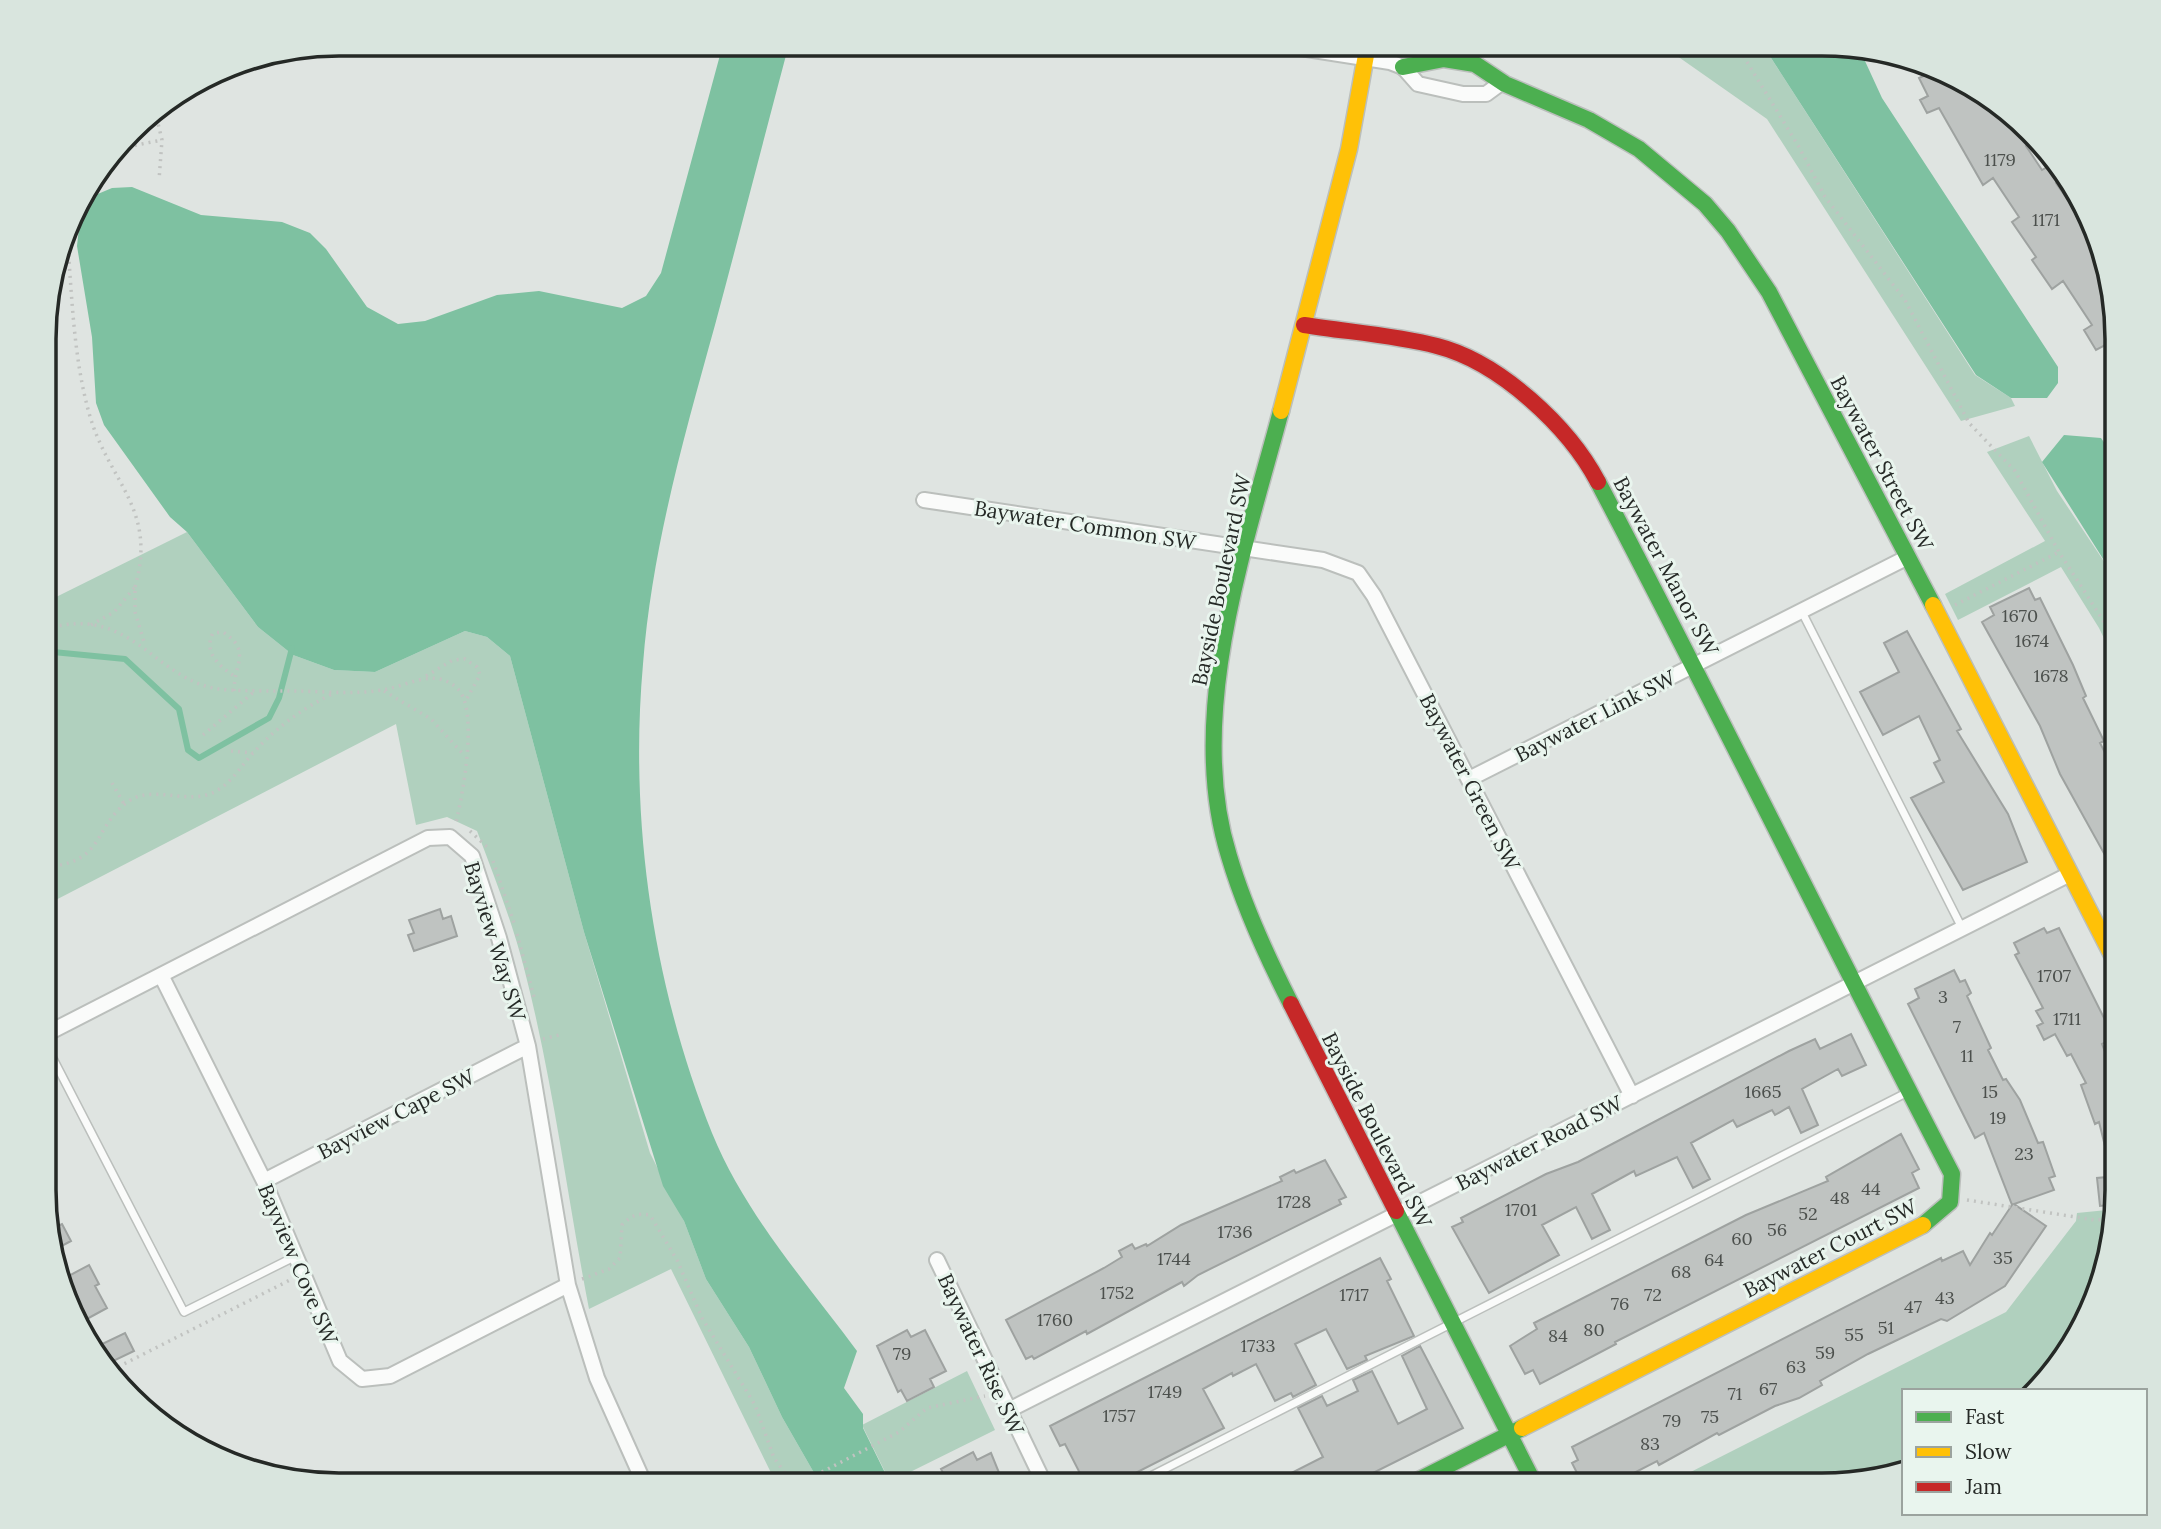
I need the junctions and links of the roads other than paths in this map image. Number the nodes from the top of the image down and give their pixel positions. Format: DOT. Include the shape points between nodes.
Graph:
graph roads {
  1 [pos="1366,56"];
  2 [pos="1378,56"];
  3 [pos="1403,67"];
  4 [pos="1501,83"];
  5 [pos="1304,325"];
  6 [pos="924,500"];
  7 [pos="1245,549"];
  8 [pos="1908,557"];
  9 [pos="1802,612"];
  10 [pos="1695,666"];
  11 [pos="1469,779"];
  12 [pos="2070,874"];
  13 [pos="1963,929"];
  14 [pos="2105,942"];
  15 [pos="161,975"];
  16 [pos="1853,984"];
  17 [pos="56,1029"];
  18 [pos="528,1046"];
  19 [pos="56,1064"];
  20 [pos="1909,1091"];
  21 [pos="1632,1096"];
  22 [pos="264,1181"];
  23 [pos="1396,1215"];
  24 [pos="295,1257"];
  25 [pos="937,1260"];
  26 [pos="568,1285"];
  27 [pos="1452,1323"];
  28 [pos="1007,1411"];
  29 [pos="1508,1434"];
  30 [pos="640,1473"];
  31 [pos="1039,1473"];
  32 [pos="1157,1473"];
  33 [pos="1432,1473"];
  34 [pos="1529,1473"];
  1 -- 5 [label="street, Bayside Boulevard SW" via="1349,149"];
  2 -- 3 [label="street, Baywater Street SW"];
  3 -- 4 [label="street, Baywater Street SW" via="1427,58 1468,62 1486,68"];
  3 -- 4 [label="street, Baywater Street SW" via="1418,84 1463,94 1486,94"];
  4 -- 8 [label="street, Baywater Street SW" via="1568,108 1633,142 1704,203 1749,256"];
  5 -- 7 [label="street, Bayside Boulevard SW"];
  5 -- 10 [label="street, Baywater Manor SW" via="1438,346 1474,360 1535,403 1585,457"];
  6 -- 7 [label="street, Baywater Common SW"];
  7 -- 11 [label="street, Baywater Green SW" via="1323,560 1358,573"];
  7 -- 23 [label="street, Bayside Boulevard SW" via="1219,670 1214,734 1217,794 1228,855 1269,960"];
  8 -- 9 [label="street, Baywater Link SW"];
  8 -- 12 [label="street, Baywater Street SW"];
  9 -- 10 [label="street, Baywater Link SW"];
  9 -- 13 [label="lane"];
  10 -- 11 [label="street, Baywater Link SW"];
  10 -- 16 [label="street, Baywater Manor SW"];
  11 -- 21 [label="street, Baywater Green SW"];
  12 -- 13 [label="street, Baywater Road SW"];
  12 -- 14 [label="street, Baywater Street SW"];
  13 -- 16 [label="street, Baywater Road SW"];
  15 -- 17 [label="street, Bayview Way SW"];
  15 -- 18 [label="street, Bayview Way SW" via="428,838 450,837 472,856"];
  15 -- 22 [label="street, Bayview Cove SW"];
  16 -- 20 [label="street"];
  16 -- 21 [label="street, Baywater Road SW"];
  18 -- 22 [label="street, Bayview Cape SW"];
  18 -- 26 [label="street, Bayview Way SW"];
  19 -- 24 [label="lane" via="184,1312"];
  20 -- 27 [label="lane"];
  20 -- 29 [label="street, Baywater Court SW" via="1952,1174 1952,1197 1940,1213"];
  21 -- 23 [label="street, Baywater Road SW"];
  22 -- 24 [label="street, Bayview Cove SW"];
  23 -- 27 [label="street, Bayside Boulevard SW"];
  23 -- 28 [label="street, Baywater Road SW"];
  24 -- 26 [label="street, Bayview Cove SW" via="340,1361 362,1379 390,1376"];
  25 -- 28 [label="street, Baywater Rise SW"];
  26 -- 30 [label="street, Bayview Way SW" via="597,1378"];
  27 -- 29 [label="street, Bayside Boulevard SW"];
  27 -- 32 [label="lane"];
  28 -- 31 [label="street, Baywater Rise SW"];
  29 -- 33 [label="street, Baywater Court SW"];
  29 -- 34 [label="street, Bayside Boulevard SW"];
}
